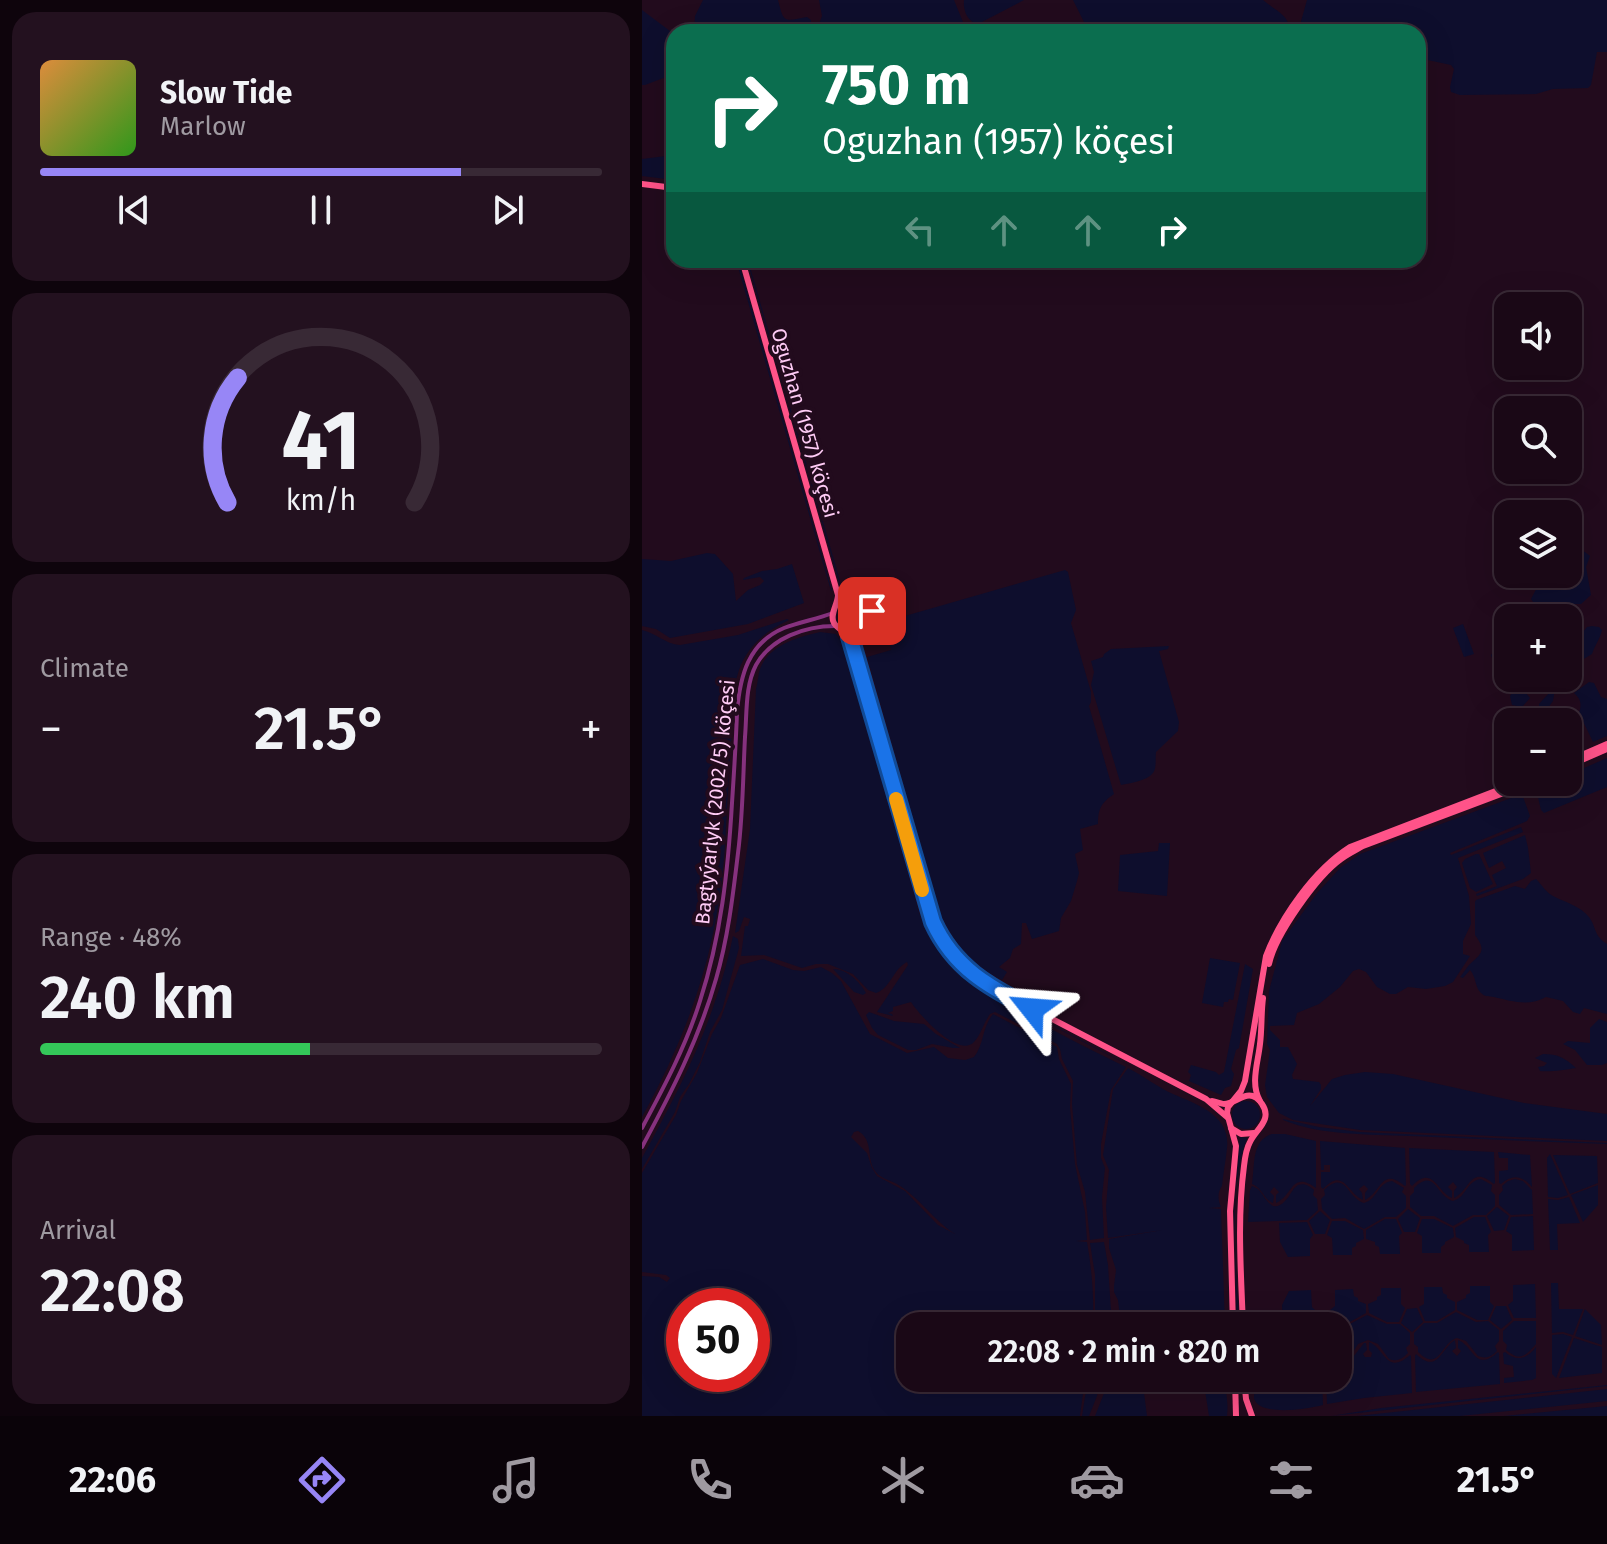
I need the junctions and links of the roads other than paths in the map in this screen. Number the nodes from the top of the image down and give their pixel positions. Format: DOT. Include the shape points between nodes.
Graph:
graph roads {
  1 [pos="642,184"];
  2 [pos="666,187"];
  3 [pos="744,268"];
  4 [pos="838,595"];
  5 [pos="846,606"];
  6 [pos="893,606"];
  7 [pos="834,611"];
  8 [pos="855,615"];
  9 [pos="853,624"];
  10 [pos="839,628"];
  11 [pos="850,637"];
  12 [pos="1607,747"];
  13 [pos="1582,758"];
  14 [pos="1494,791"];
  15 [pos="1496,796"];
  16 [pos="1206,1099"];
  17 [pos="1235,1099"];
  18 [pos="1260,1101"];
  19 [pos="1227,1117"];
  20 [pos="1230,1126"];
  21 [pos="642,1128"];
  22 [pos="1257,1131"];
  23 [pos="642,1147"];
  24 [pos="1233,1312"];
  25 [pos="1243,1312"];
  26 [pos="1235,1392"];
  27 [pos="1245,1392"];
  28 [pos="1236,1416"];
  29 [pos="1252,1416"];
  1 -- 2 [label="main road"];
  3 -- 4 [label="main road, Oguzhan (1957) köçesi"];
  4 -- 5 [label="main road, Oguzhan (1957) köçesi"];
  4 -- 7 [label="main road, Oguzhan (1957) köçesi"];
  5 -- 7 [label="main road"];
  5 -- 8 [label="main road, Oguzhan (1957) köçesi"];
  6 -- 8 [label="main road"];
  7 -- 10 [label="main road, Oguzhan (1957) köçesi"];
  7 -- 21 [label="street, Bagtyýarlyk (2002/5) köçesi" via="767,638 744,670 728,866 713,956 686,1041"];
  8 -- 9 [label="main road, Oguzhan (1957) köçesi"];
  9 -- 10 [label="main road"];
  9 -- 11 [label="main road, Oguzhan (1957) köçesi"];
  10 -- 11 [label="main road, Oguzhan (1957) köçesi"];
  10 -- 23 [label="street, Bagtyýarlyk (2002/5) köçesi" via="788,636 771,647 754,670 738,851 722,958 690,1053"];
  11 -- 16 [label="main road, Oguzhan (1957) köçesi" via="929,913 947,948 983,983"];
  12 -- 13 [label="main road"];
  14 -- 17 [label="main road" via="1366,839 1329,862 1273,938 1246,1076"];
  15 -- 18 [label="main road" via="1363,846 1342,858 1317,884 1286,925 1270,958 1255,1078"];
  16 -- 17 [label="main road, Oguzhan (1957) köçesi" via="1224,1104"];
  16 -- 19 [label="main road, Oguzhan (1957) köçesi"];
  17 -- 18 [label="main road" via="1248,1096"];
  17 -- 19 [label="main road"];
  18 -- 22 [label="main road" via="1266,1117"];
  19 -- 20 [label="main road"];
  20 -- 22 [label="main road" via="1241,1134"];
  20 -- 24 [label="main road" via="1236,1146 1230,1219"];
  22 -- 25 [label="main road" via="1246,1153 1240,1203"];
  26 -- 28 [label="main road"];
  27 -- 29 [label="main road"];
}
